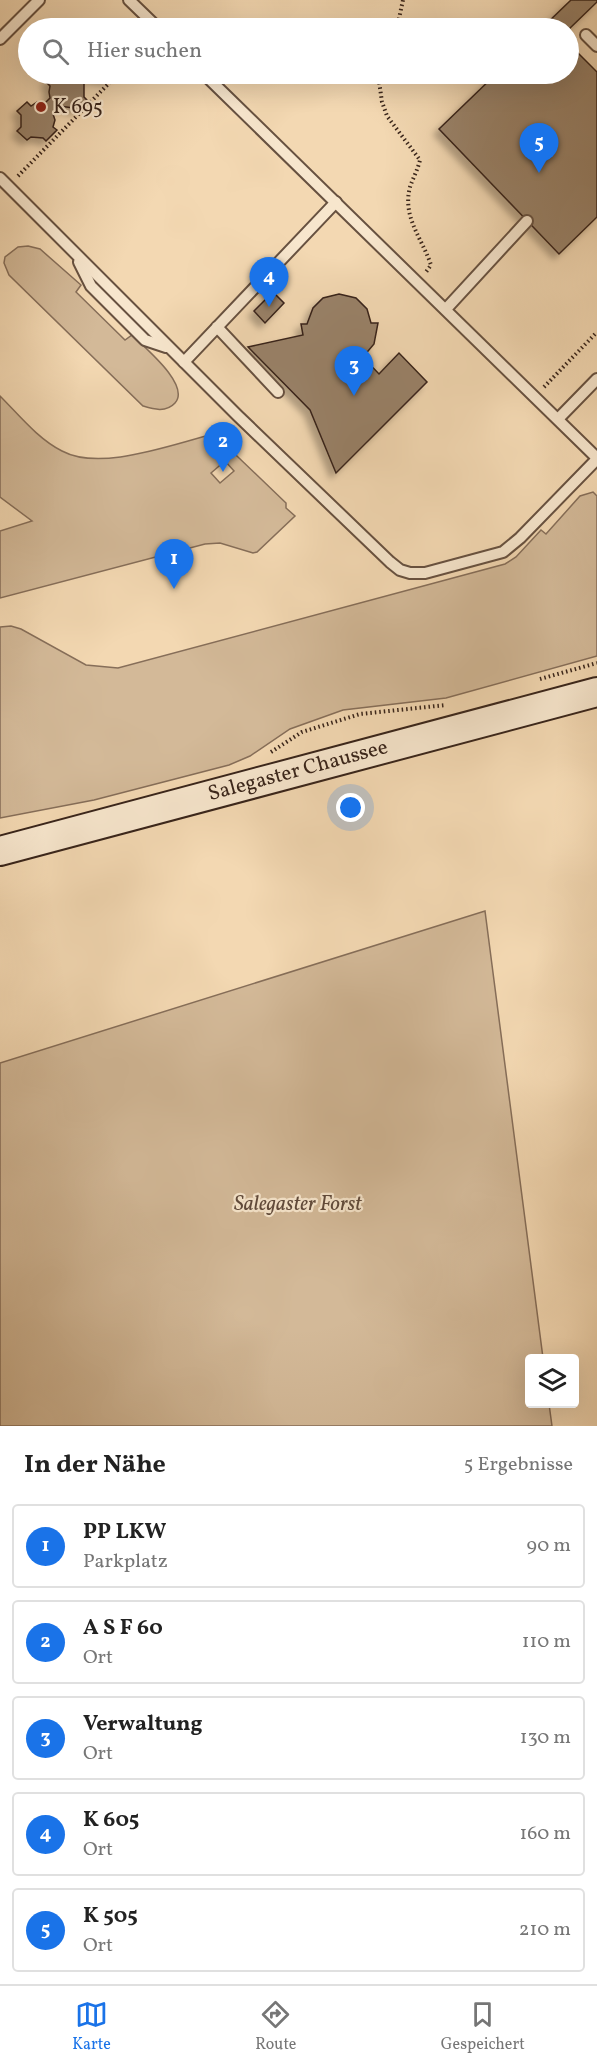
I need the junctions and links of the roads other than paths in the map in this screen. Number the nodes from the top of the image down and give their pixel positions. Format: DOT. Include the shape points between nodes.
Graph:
graph roads {
  1 [pos="39,0"];
  2 [pos="129,0"];
  3 [pos="21,18"];
  4 [pos="148,18"];
  5 [pos="18,21"];
  6 [pos="586,35"];
  7 [pos="0,39"];
  8 [pos="597,46"];
  9 [pos="214,84"];
  10 [pos="0,178"];
  11 [pos="336,202"];
  12 [pos="527,221"];
  13 [pos="75,253"];
  14 [pos="446,309"];
  15 [pos="217,327"];
  16 [pos="171,348"];
  17 [pos="184,362"];
  18 [pos="597,379"];
  19 [pos="278,392"];
  20 [pos="558,419"];
  21 [pos="597,459"];
  22 [pos="597,692"];
  23 [pos="0,851"];
  1 -- 3 [label="lane"];
  2 -- 4 [label="lane"];
  5 -- 7 [label="lane"];
  6 -- 8 [label="lane"];
  9 -- 11 [label="lane"];
  10 -- 13 [label="lane"];
  11 -- 14 [label="lane"];
  11 -- 15 [label="lane"];
  12 -- 14 [label="lane"];
  13 -- 16 [label="lane"];
  13 -- 16 [label="lane" via="91,286 145,340"];
  14 -- 20 [label="lane"];
  15 -- 17 [label="lane"];
  15 -- 19 [label="lane"];
  16 -- 17 [label="lane"];
  17 -- 21 [label="lane" via="390,562 410,573 425,573 503,552"];
  18 -- 20 [label="lane"];
  20 -- 21 [label="lane"];
  22 -- 23 [label="main road, Salegaster Chaussee"];
}
